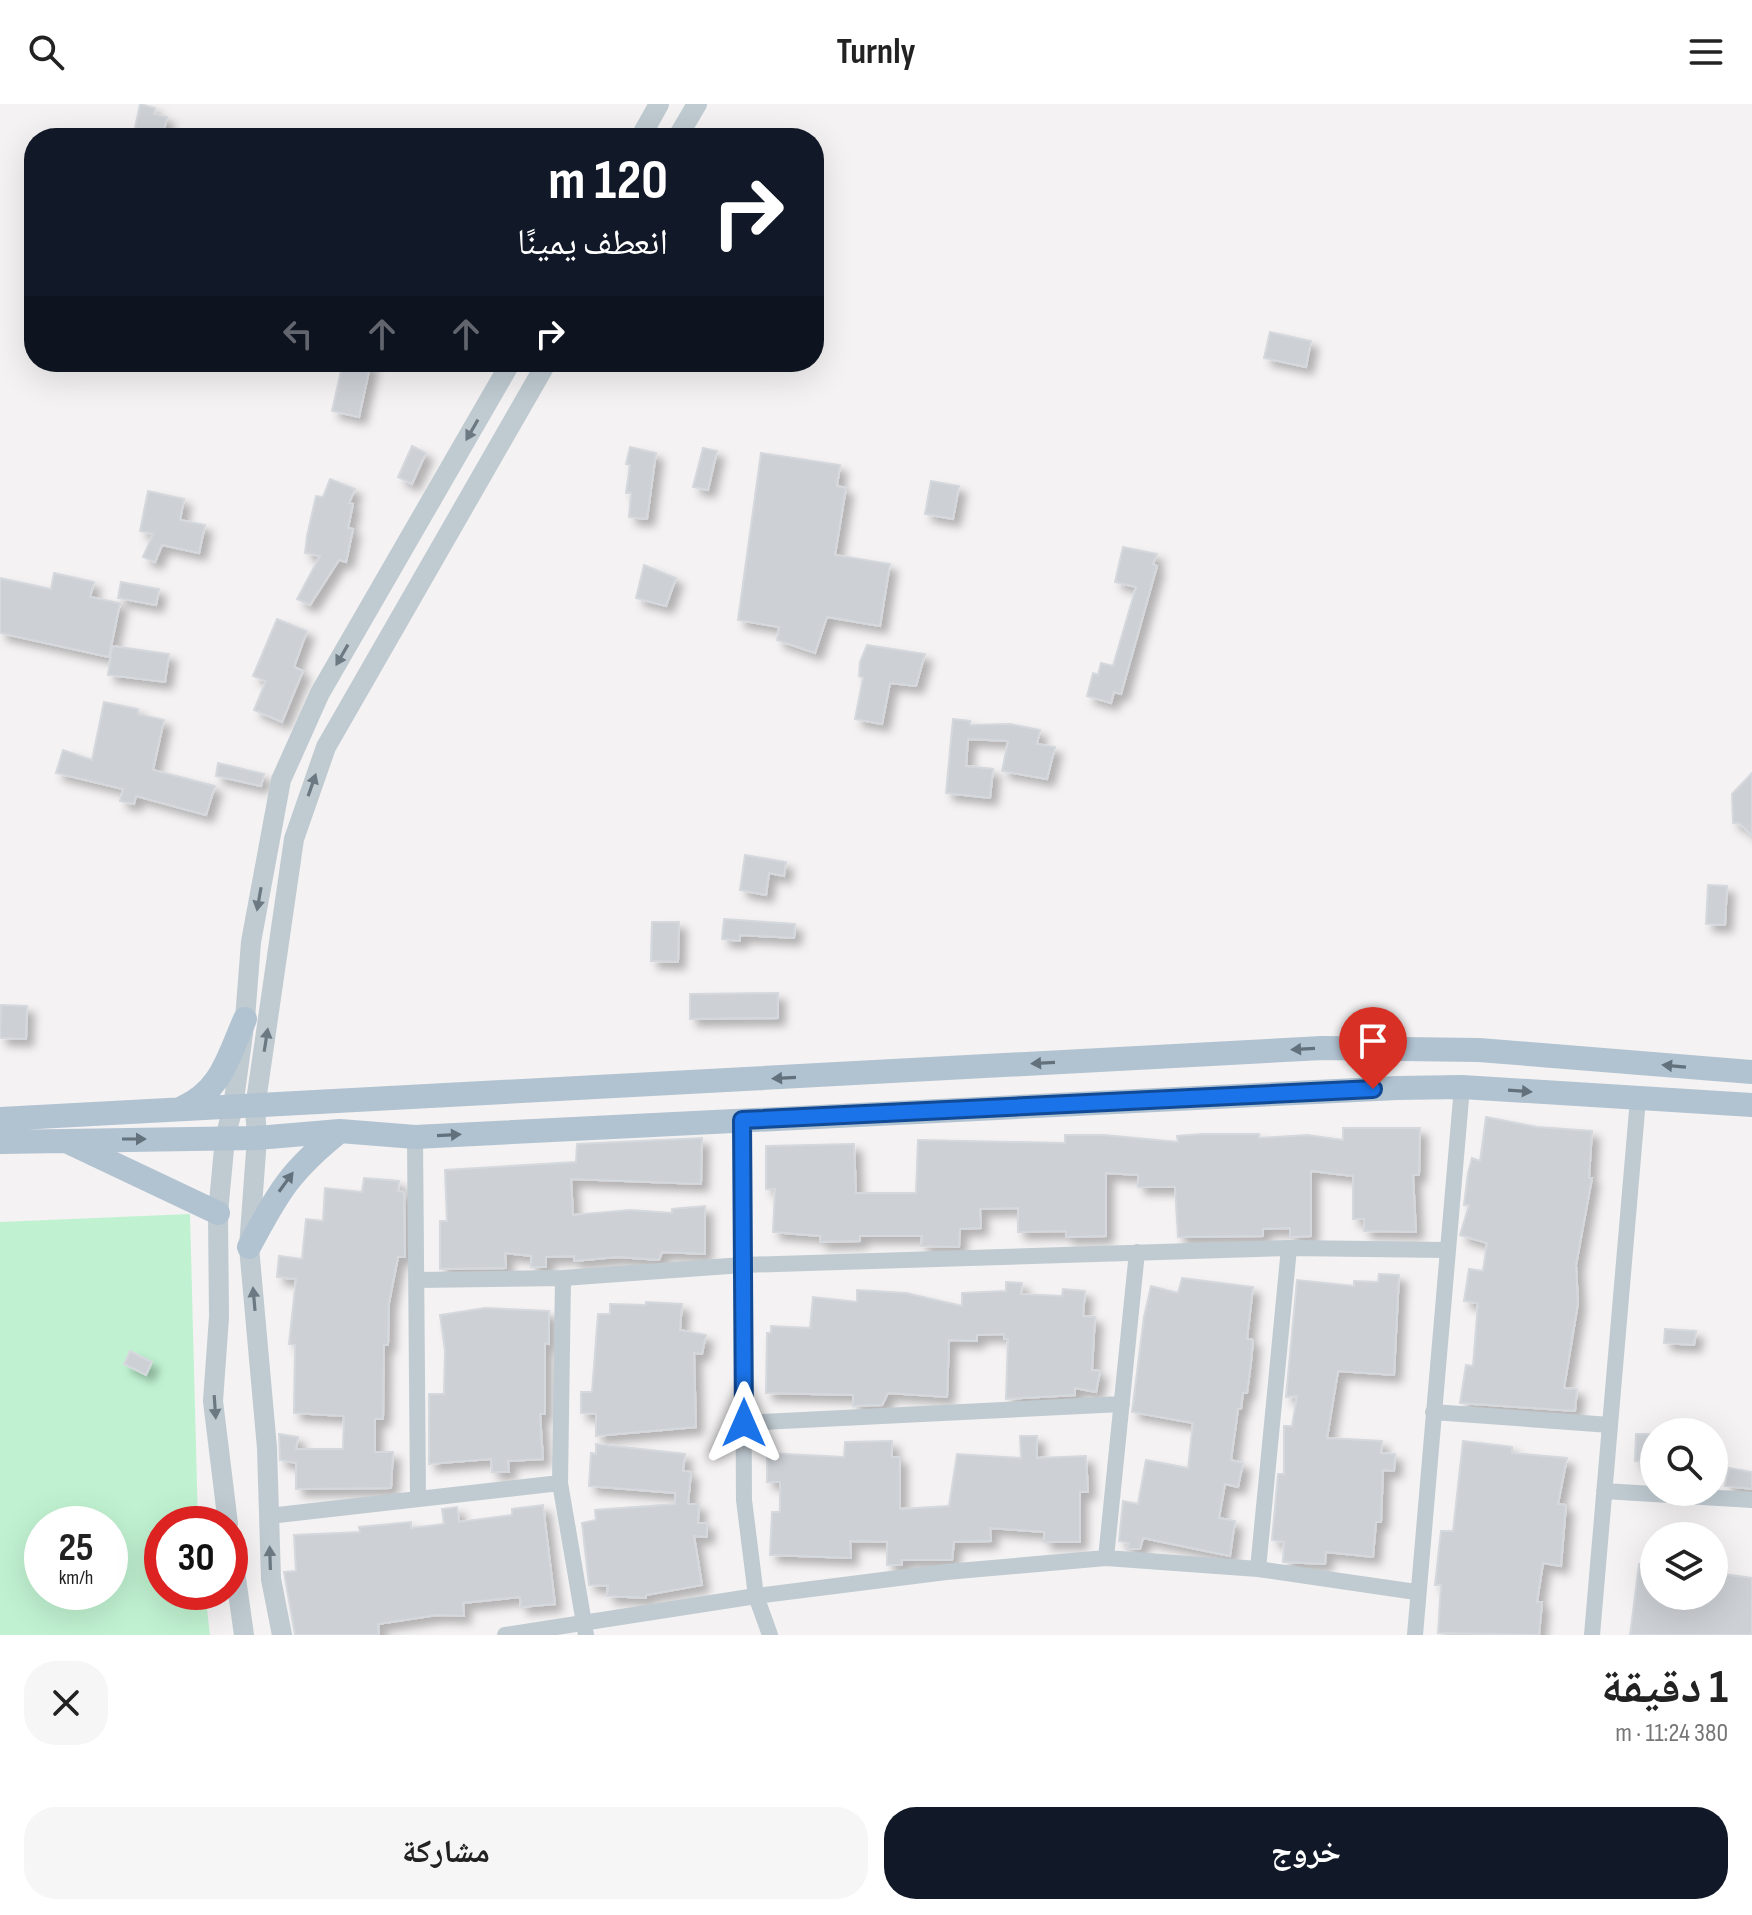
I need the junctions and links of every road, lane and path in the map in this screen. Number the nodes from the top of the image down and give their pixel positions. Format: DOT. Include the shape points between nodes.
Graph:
graph roads {
  1 [pos="659,104"];
  2 [pos="697,104"];
  3 [pos="646,128"];
  4 [pos="683,128"];
  5 [pos="505,372"];
  6 [pos="541,372"];
  7 [pos="245,1019"];
  8 [pos="1752,1072"];
  9 [pos="1462,1087"];
  10 [pos="1638,1099"];
  11 [pos="1752,1105"];
  12 [pos="244,1107"];
  13 [pos="179,1110"];
  14 [pos="0,1119"];
  15 [pos="742,1120"];
  16 [pos="340,1131"];
  17 [pos="415,1137"];
  18 [pos="225,1138"];
  19 [pos="257,1138"];
  20 [pos="62,1139"];
  21 [pos="0,1142"];
  22 [pos="218,1213"];
  23 [pos="249,1247"];
  24 [pos="1289,1248"];
  25 [pos="1447,1250"];
  26 [pos="1137,1252"];
  27 [pos="743,1265"];
  28 [pos="563,1278"];
  29 [pos="417,1280"];
  30 [pos="1122,1404"];
  31 [pos="1433,1412"];
  32 [pos="744,1423"];
  33 [pos="1610,1425"];
  34 [pos="560,1483"];
  35 [pos="1604,1491"];
  36 [pos="418,1498"];
  37 [pos="1752,1500"];
  38 [pos="226,1506"];
  39 [pos="269,1516"];
  40 [pos="1106,1558"];
  41 [pos="1258,1569"];
  42 [pos="1416,1592"];
  43 [pos="756,1596"];
  44 [pos="240,1610"];
  45 [pos="584,1628"];
  46 [pos="244,1635"];
  47 [pos="282,1635"];
  48 [pos="505,1635"];
  49 [pos="770,1635"];
  50 [pos="1415,1635"];
  51 [pos="1592,1635"];
  1 -- 3 [label="street"];
  2 -- 4 [label="street"];
  5 -- 7 [label="street, one-way" via="320,693 281,780 251,942"];
  12 -- 6 [label="street, one-way" via="294,839 326,747"];
  7 -- 12 [label="street"];
  7 -- 13 [label="main road" via="216,1085"];
  8 -- 12 [label="main road, one-way" via="1479,1050 1322,1048"];
  9 -- 10 [label="main road, one-way"];
  9 -- 15 [label="main road"];
  9 -- 25 [label="street"];
  10 -- 11 [label="main road"];
  10 -- 33 [label="street"];
  12 -- 13 [label="main road"];
  12 -- 18 [label="street"];
  12 -- 19 [label="street"];
  13 -- 14 [label="main road"];
  17 -- 15 [label="main road, one-way"];
  15 -- 27 [label="street"];
  16 -- 17 [label="main road"];
  16 -- 19 [label="main road"];
  23 -- 16 [label="main road, one-way" via="301,1162"];
  17 -- 29 [label="street"];
  18 -- 19 [label="main road"];
  20 -- 18 [label="main road, one-way"];
  18 -- 22 [label="street"];
  19 -- 23 [label="street"];
  20 -- 21 [label="main road"];
  20 -- 22 [label="main road"];
  22 -- 38 [label="street, one-way" via="213,1401"];
  39 -- 23 [label="street, one-way"];
  24 -- 25 [label="street"];
  24 -- 26 [label="street"];
  24 -- 41 [label="street"];
  25 -- 31 [label="street"];
  26 -- 27 [label="street"];
  26 -- 30 [label="street"];
  27 -- 28 [label="street"];
  27 -- 32 [label="street"];
  28 -- 29 [label="street"];
  28 -- 34 [label="street"];
  29 -- 36 [label="street"];
  30 -- 32 [label="street"];
  30 -- 40 [label="street"];
  31 -- 33 [label="street"];
  31 -- 42 [label="street"];
  32 -- 43 [label="street" via="744,1500"];
  33 -- 35 [label="street"];
  34 -- 36 [label="street"];
  34 -- 45 [label="street"];
  35 -- 37 [label="street"];
  35 -- 51 [label="street"];
  36 -- 39 [label="street"];
  47 -- 39 [label="street, one-way" via="271,1579"];
  40 -- 41 [label="street"];
  40 -- 43 [label="street"];
  41 -- 42 [label="street"];
  42 -- 50 [label="street"];
  43 -- 45 [label="street"];
  43 -- 49 [label="street"];
  44 -- 46 [label="street"];
  45 -- 48 [label="street"];
}
